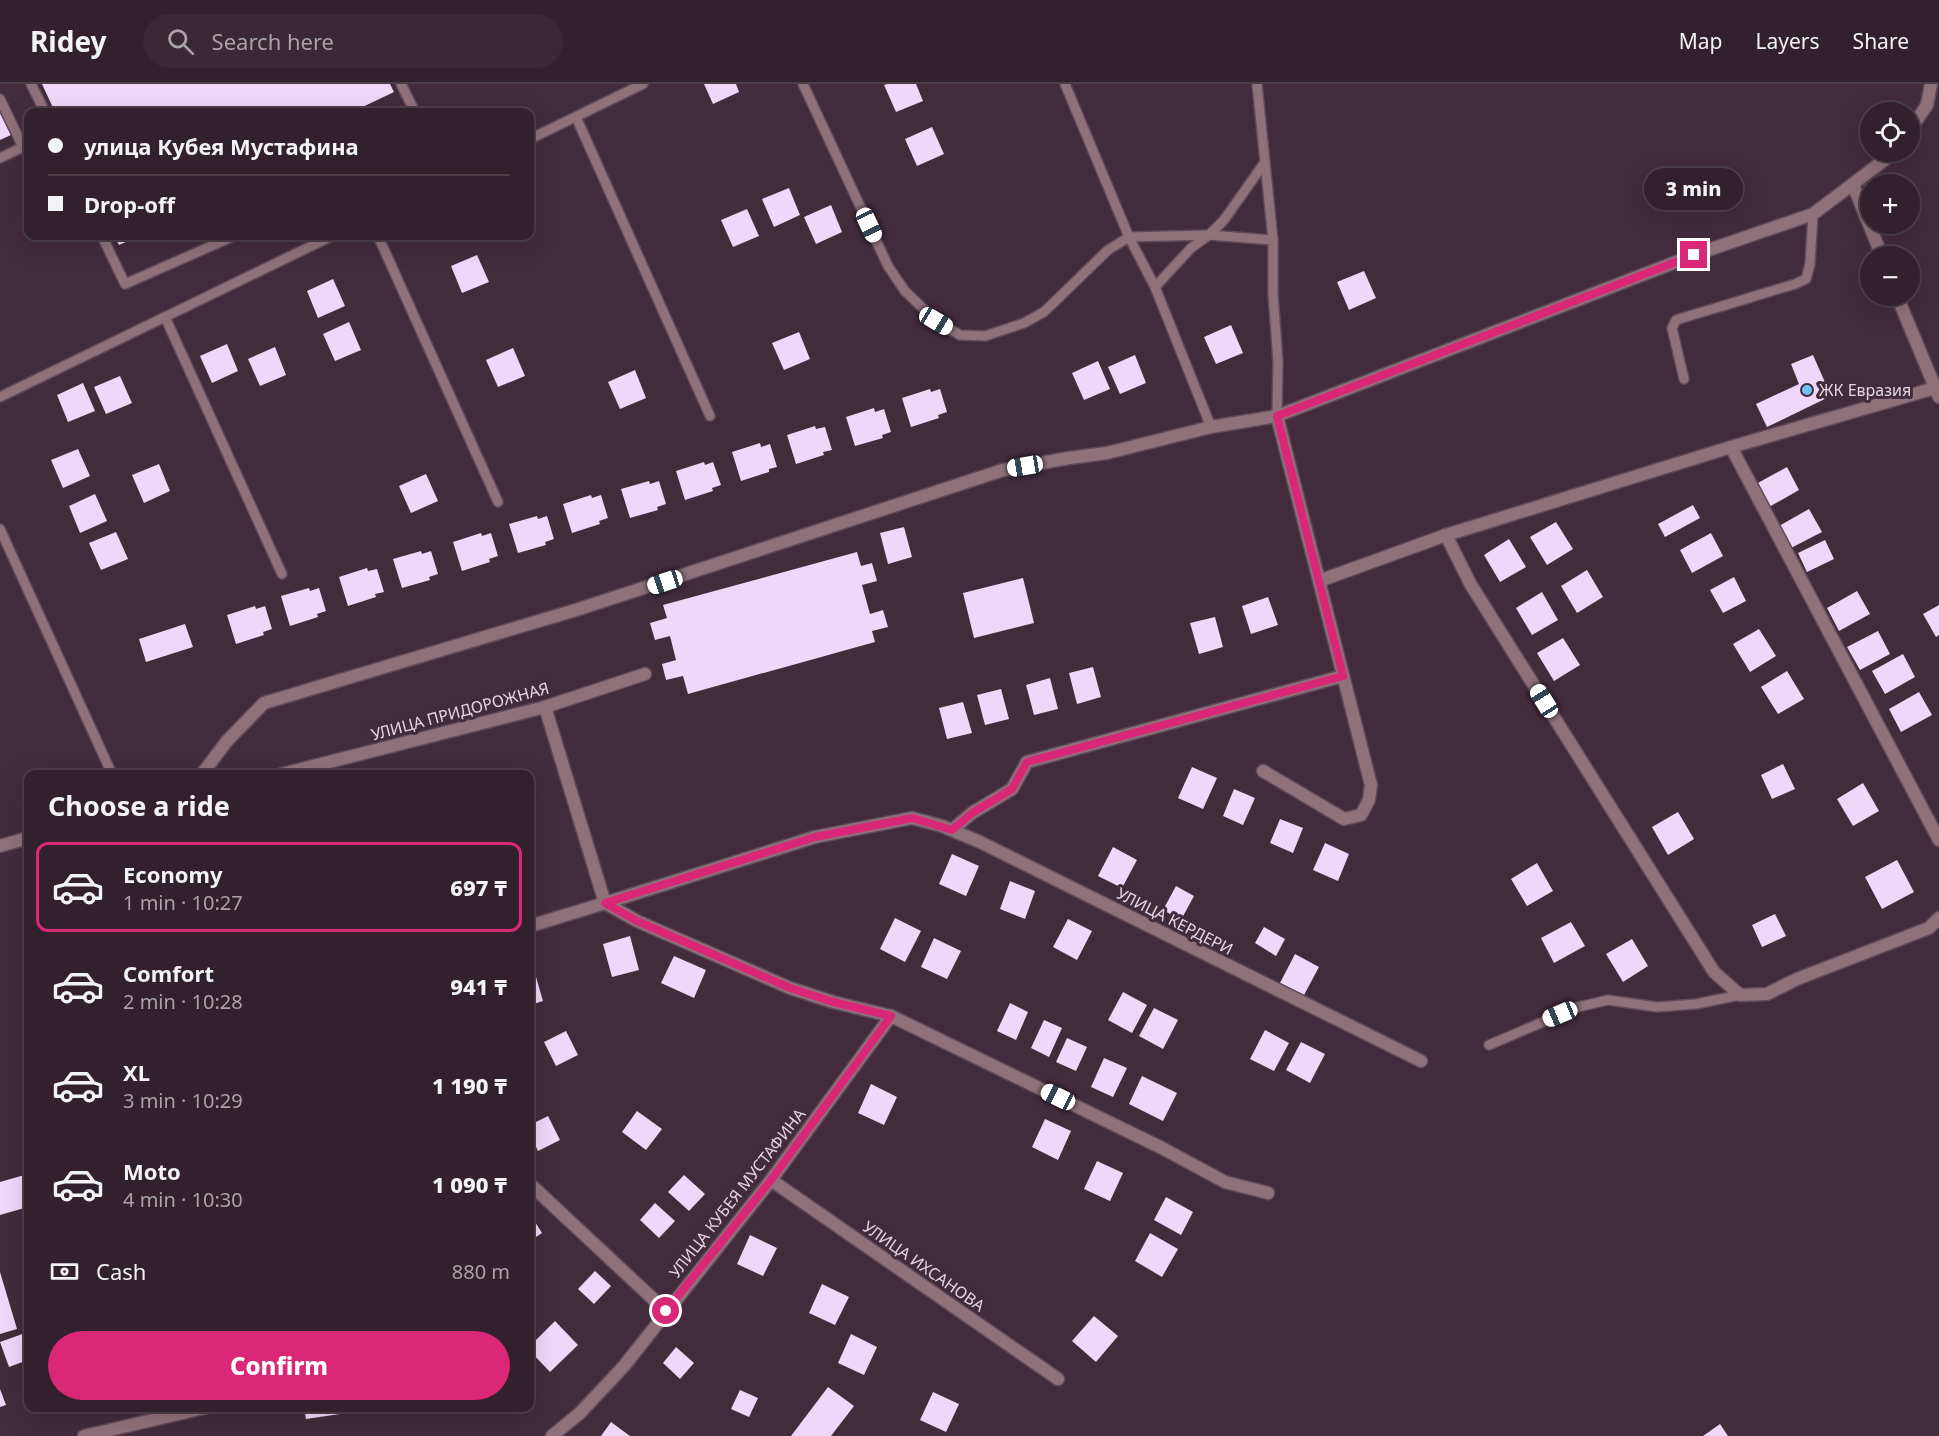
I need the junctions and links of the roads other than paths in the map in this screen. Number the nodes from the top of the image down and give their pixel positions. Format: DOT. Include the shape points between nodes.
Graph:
graph roads {
  1 [pos="32,84"];
  2 [pos="401,84"];
  3 [pos="643,84"];
  4 [pos="803,84"];
  5 [pos="1065,84"];
  6 [pos="1257,84"];
  7 [pos="1931,84"];
  8 [pos="0,99"];
  9 [pos="43,108"];
  10 [pos="413,108"];
  11 [pos="1920,115"];
  12 [pos="576,117"];
  13 [pos="534,137"];
  14 [pos="0,158"];
  15 [pos="1265,162"];
  16 [pos="1882,162"];
  17 [pos="1853,185"];
  18 [pos="1813,214"];
  19 [pos="1209,235"];
  20 [pos="1129,237"];
  21 [pos="104,240"];
  22 [pos="225,240"];
  23 [pos="324,240"];
  24 [pos="380,240"];
  25 [pos="1273,240"];
  26 [pos="1878,246"];
  27 [pos="1155,287"];
  28 [pos="1901,306"];
  29 [pos="165,317"];
  30 [pos="1683,379"];
  31 [pos="1937,393"];
  32 [pos="0,397"];
  33 [pos="710,416"];
  34 [pos="1277,416"];
  35 [pos="1210,427"];
  36 [pos="1731,447"];
  37 [pos="498,502"];
  38 [pos="0,529"];
  39 [pos="1446,535"];
  40 [pos="282,574"];
  41 [pos="1319,581"];
  42 [pos="645,674"];
  43 [pos="1343,676"];
  44 [pos="545,707"];
  45 [pos="110,770"];
  46 [pos="205,770"];
  47 [pos="298,770"];
  48 [pos="1263,771"];
  49 [pos="952,830"];
  50 [pos="24,839"];
  51 [pos="1939,840"];
  52 [pos="0,846"];
  53 [pos="605,903"];
  54 [pos="1939,918"];
  55 [pos="534,925"];
  56 [pos="1740,995"];
  57 [pos="891,1016"];
  58 [pos="1489,1045"];
  59 [pos="1421,1061"];
  60 [pos="771,1180"];
  61 [pos="534,1188"];
  62 [pos="1268,1193"];
  63 [pos="666,1311"];
  64 [pos="1058,1379"];
  65 [pos="187,1412"];
  66 [pos="84,1436"];
  67 [pos="552,1436"];
  1 -- 9 [label="lane"];
  2 -- 10 [label="lane"];
  3 -- 12 [label="lane"];
  4 -- 20 [label="lane" via="888,266 905,291 936,321 960,335 985,336 1044,312 1108,250"];
  5 -- 20 [label="lane"];
  6 -- 15 [label="lane"];
  7 -- 11 [label="street" via="1927,105"];
  8 -- 14 [label="lane" via="23,147"];
  12 -- 13 [label="lane"];
  12 -- 33 [label="lane"];
  15 -- 19 [label="lane"];
  15 -- 25 [label="lane"];
  16 -- 17 [label="street"];
  17 -- 18 [label="street"];
  17 -- 26 [label="street"];
  18 -- 30 [label="lane" via="1806,279 1676,320 1672,328"];
  18 -- 34 [label="street" via="1694,255"];
  19 -- 20 [label="lane"];
  19 -- 25 [label="lane"];
  19 -- 27 [label="lane" via="1191,248"];
  20 -- 27 [label="lane"];
  21 -- 22 [label="lane" via="125,284"];
  23 -- 29 [label="lane"];
  24 -- 37 [label="lane"];
  25 -- 34 [label="lane"];
  27 -- 35 [label="lane"];
  28 -- 31 [label="street"];
  29 -- 32 [label="lane"];
  29 -- 40 [label="lane"];
  31 -- 36 [label="street"];
  34 -- 35 [label="street"];
  34 -- 41 [label="street"];
  35 -- 46 [label="street" via="1107,453 1003,470 579,609 264,703"];
  36 -- 39 [label="street"];
  36 -- 51 [label="street"];
  38 -- 45 [label="lane"];
  39 -- 41 [label="street"];
  39 -- 56 [label="street" via="1471,585 1714,972"];
  41 -- 43 [label="street"];
  42 -- 44 [label="street, УЛИЦА ПРИДОРОЖНАЯ"];
  43 -- 48 [label="street" via="1371,785 1361,815 1344,819"];
  43 -- 49 [label="street" via="1027,762 1012,789"];
  44 -- 47 [label="street, УЛИЦА ПРИДОРОЖНАЯ"];
  44 -- 53 [label="street"];
  49 -- 53 [label="street, УЛИЦА КЕРДЕРИ" via="912,818 815,837"];
  49 -- 59 [label="street, УЛИЦА КЕРДЕРИ"];
  50 -- 52 [label="street"];
  53 -- 55 [label="street"];
  53 -- 57 [label="street" via="790,988"];
  54 -- 56 [label="street" via="1929,928 1767,994"];
  56 -- 58 [label="lane" via="1657,1007 1608,1000 1578,1007"];
  57 -- 60 [label="street, УЛИЦА КУБЕЯ МУСТАФИНА"];
  57 -- 62 [label="street" via="1225,1182"];
  60 -- 63 [label="street, УЛИЦА КУБЕЯ МУСТАФИНА"];
  60 -- 64 [label="street, УЛИЦА ИХСАНОВА"];
  61 -- 63 [label="street"];
  63 -- 67 [label="street, УЛИЦА КУБЕЯ МУСТАФИНА" via="624,1366 580,1413"];
  65 -- 66 [label="street"];
}
